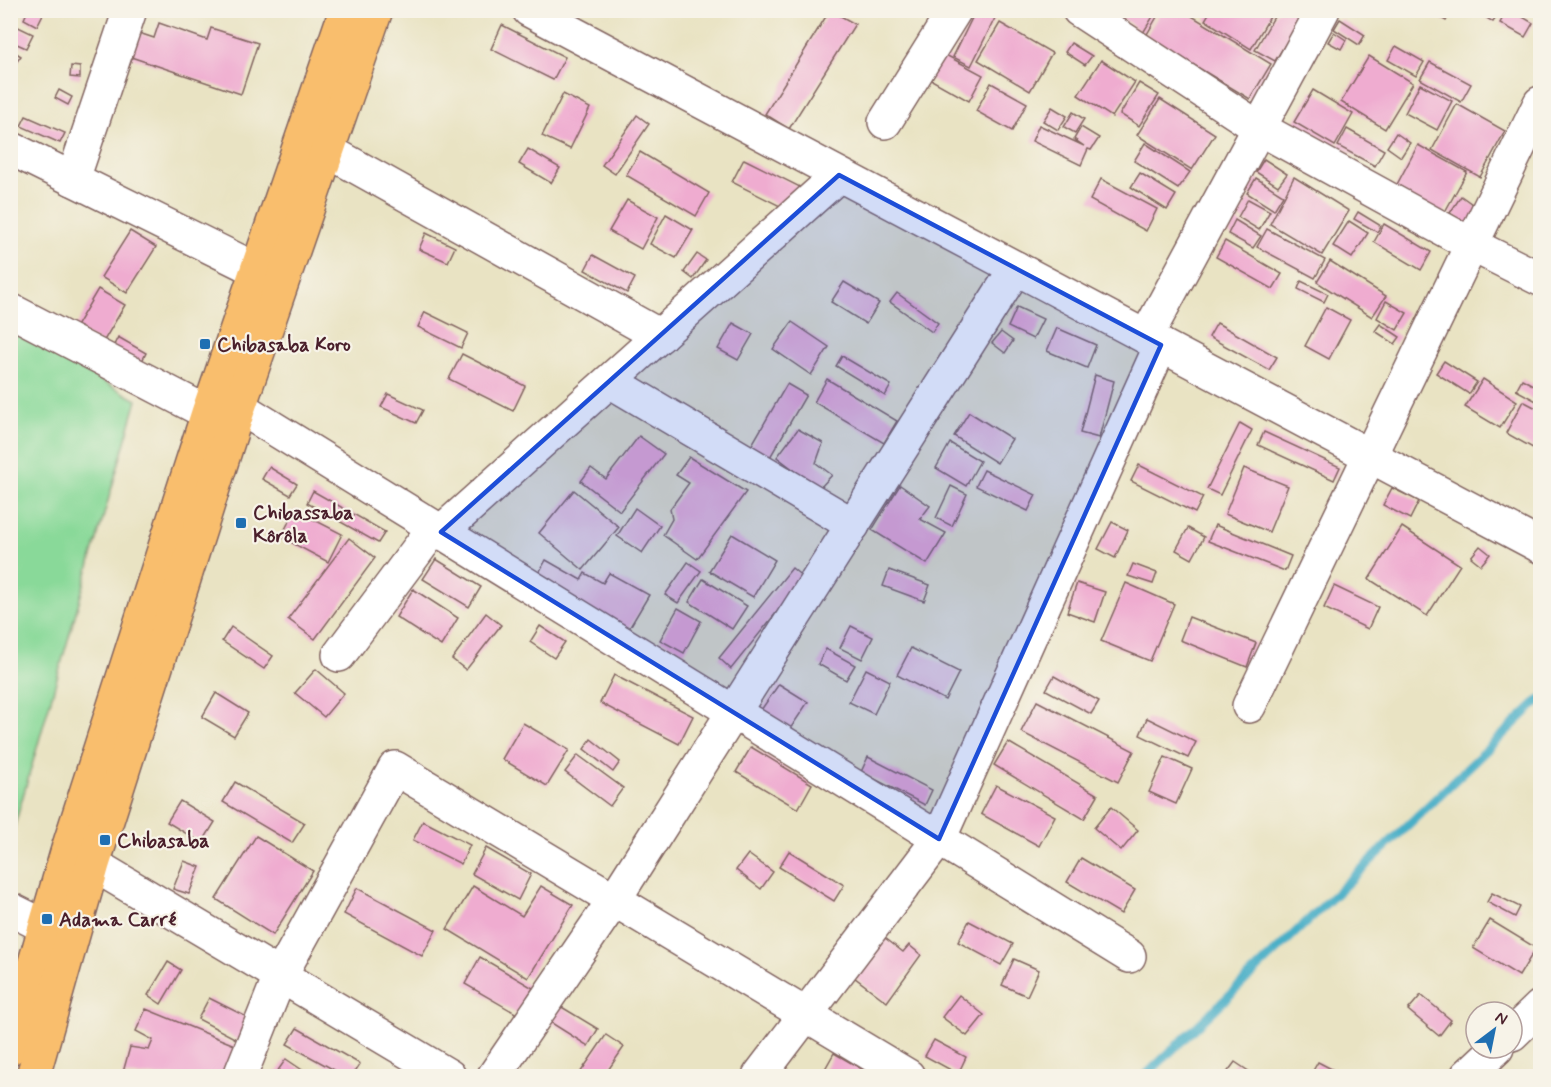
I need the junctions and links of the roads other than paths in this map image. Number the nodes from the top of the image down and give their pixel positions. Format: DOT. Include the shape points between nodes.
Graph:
graph roads {
  1 [pos="130,10"];
  2 [pos="346,10"];
  3 [pos="376,10"];
  4 [pos="529,10"];
  5 [pos="955,10"];
  6 [pos="1078,10"];
  7 [pos="1323,10"];
  8 [pos="1540,104"];
  9 [pos="885,122"];
  10 [pos="1259,128"];
  11 [pos="315,144"];
  12 [pos="10,148"];
  13 [pos="839,175"];
  14 [pos="74,179"];
  15 [pos="1472,245"];
  16 [pos="1016,268"];
  17 [pos="257,270"];
  18 [pos="1540,279"];
  19 [pos="10,310"];
  20 [pos="660,336"];
  21 [pos="1153,341"];
  22 [pos="610,381"];
  23 [pos="224,410"];
  24 [pos="1370,456"];
  25 [pos="853,525"];
  26 [pos="437,530"];
  27 [pos="1540,546"];
  28 [pos="339,654"];
  29 [pos="1249,706"];
  30 [pos="733,712"];
  31 [pos="939,839"];
  32 [pos="81,857"];
  33 [pos="614,900"];
  34 [pos="10,909"];
  35 [pos="46,927"];
  36 [pos="1129,956"];
  37 [pos="280,976"];
  38 [pos="1540,1007"];
  39 [pos="806,1015"];
  40 [pos="1524,1022"];
  41 [pos="10,1048"];
  42 [pos="1485,1060"];
  43 [pos="33,1077"];
  44 [pos="240,1077"];
  45 [pos="449,1077"];
  46 [pos="494,1077"];
  47 [pos="759,1077"];
  48 [pos="908,1077"];
  49 [pos="1467,1077"];
  1 -- 14 [label="street"];
  2 -- 11 [label="main road"];
  3 -- 11 [label="main road"];
  4 -- 13 [label="street"];
  5 -- 9 [label="street"];
  6 -- 10 [label="street"];
  7 -- 10 [label="street"];
  8 -- 15 [label="street"];
  10 -- 15 [label="street"];
  10 -- 21 [label="street"];
  11 -- 17 [label="main road"];
  11 -- 20 [label="street"];
  11 -- 23 [label="main road"];
  12 -- 14 [label="street"];
  13 -- 16 [label="street"];
  13 -- 20 [label="street"];
  14 -- 17 [label="street"];
  15 -- 18 [label="street"];
  15 -- 24 [label="street"];
  16 -- 21 [label="street"];
  16 -- 25 [label="street"];
  17 -- 23 [label="main road"];
  19 -- 23 [label="street"];
  20 -- 22 [label="street"];
  21 -- 24 [label="street"];
  21 -- 31 [label="street"];
  22 -- 25 [label="street"];
  22 -- 26 [label="street"];
  23 -- 26 [label="street"];
  23 -- 32 [label="main road"];
  24 -- 27 [label="street"];
  24 -- 29 [label="street"];
  25 -- 30 [label="street"];
  26 -- 28 [label="street"];
  26 -- 30 [label="street"];
  30 -- 31 [label="street"];
  30 -- 33 [label="street"];
  31 -- 36 [label="street"];
  31 -- 39 [label="street"];
  32 -- 35 [label="main road"];
  32 -- 37 [label="street"];
  32 -- 43 [label="main road"];
  33 -- 37 [label="street" via="395,768"];
  33 -- 39 [label="street"];
  33 -- 46 [label="street"];
  34 -- 35 [label="street"];
  35 -- 41 [label="main road"];
  37 -- 44 [label="street"];
  37 -- 45 [label="street"];
  38 -- 40 [label="street"];
  39 -- 47 [label="street"];
  39 -- 48 [label="street"];
  42 -- 49 [label="street"];
}
